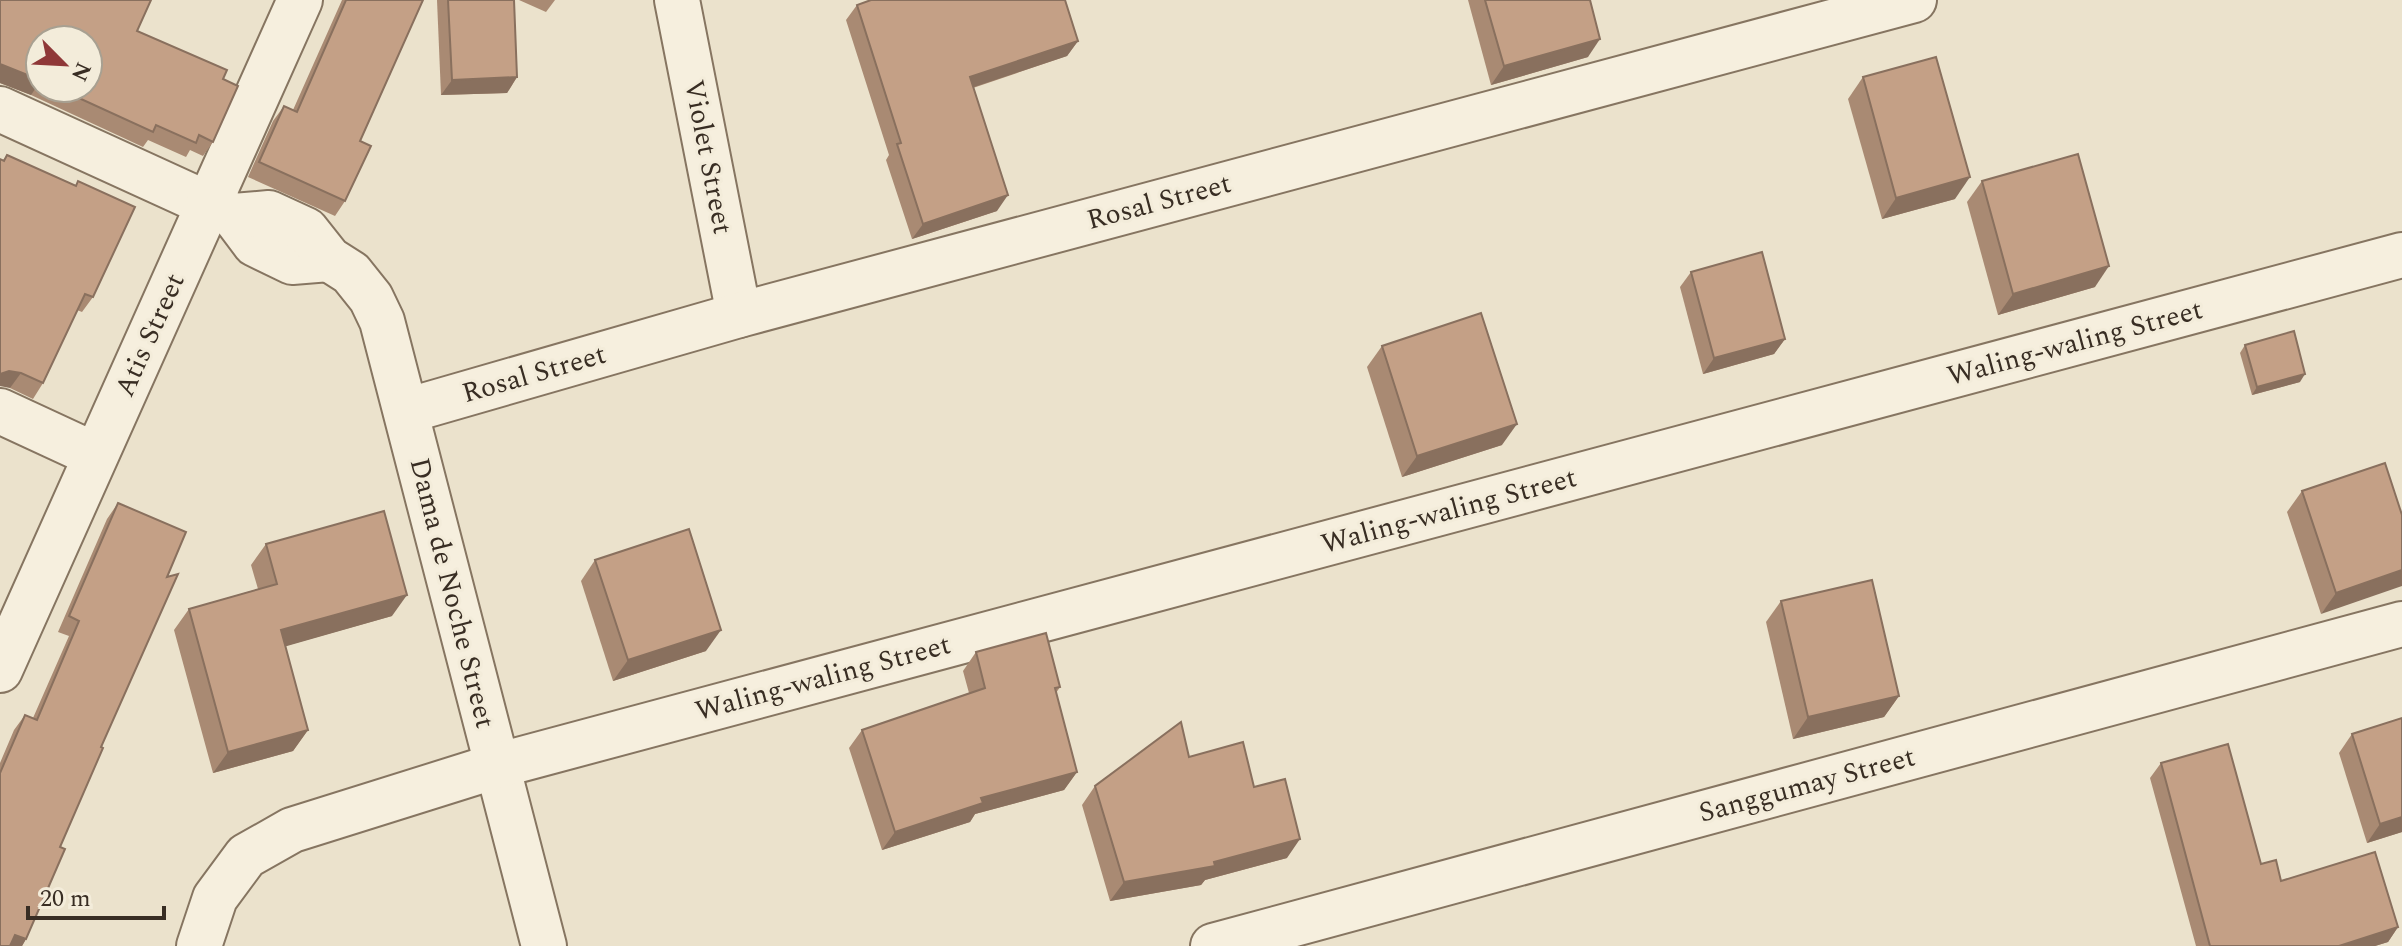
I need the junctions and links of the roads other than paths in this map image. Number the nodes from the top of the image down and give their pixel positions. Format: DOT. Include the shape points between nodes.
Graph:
graph roads {
  1 [pos="300,0"];
  2 [pos="677,0"];
  3 [pos="1914,0"];
  4 [pos="0,109"];
  5 [pos="222,210"];
  6 [pos="2402,255"];
  7 [pos="739,315"];
  8 [pos="0,411"];
  9 [pos="406,411"];
  10 [pos="95,455"];
  11 [pos="2402,624"];
  12 [pos="0,670"];
  13 [pos="496,766"];
  14 [pos="199,946"];
  15 [pos="544,946"];
  16 [pos="1213,946"];
  1 -- 5 [label="street, Atis Street"];
  2 -- 7 [label="street, Violet Street"];
  3 -- 7 [label="street, Rosal Street"];
  4 -- 5 [label="street"];
  5 -- 9 [label="street, Dama de Noche Street" via="269,213 280,237 306,230 329,259 351,273 382,321"];
  5 -- 10 [label="street, Atis Street"];
  6 -- 13 [label="street, Waling-waling Street"];
  7 -- 9 [label="street, Rosal Street"];
  8 -- 10 [label="street"];
  9 -- 13 [label="street, Dama de Noche Street"];
  10 -- 12 [label="street, Atis Street"];
  11 -- 16 [label="street, Sanggumay Street"];
  13 -- 14 [label="street, Waling-waling Street" via="292,830 246,856 215,898"];
  13 -- 15 [label="street, Dama de Noche Street"];
}
